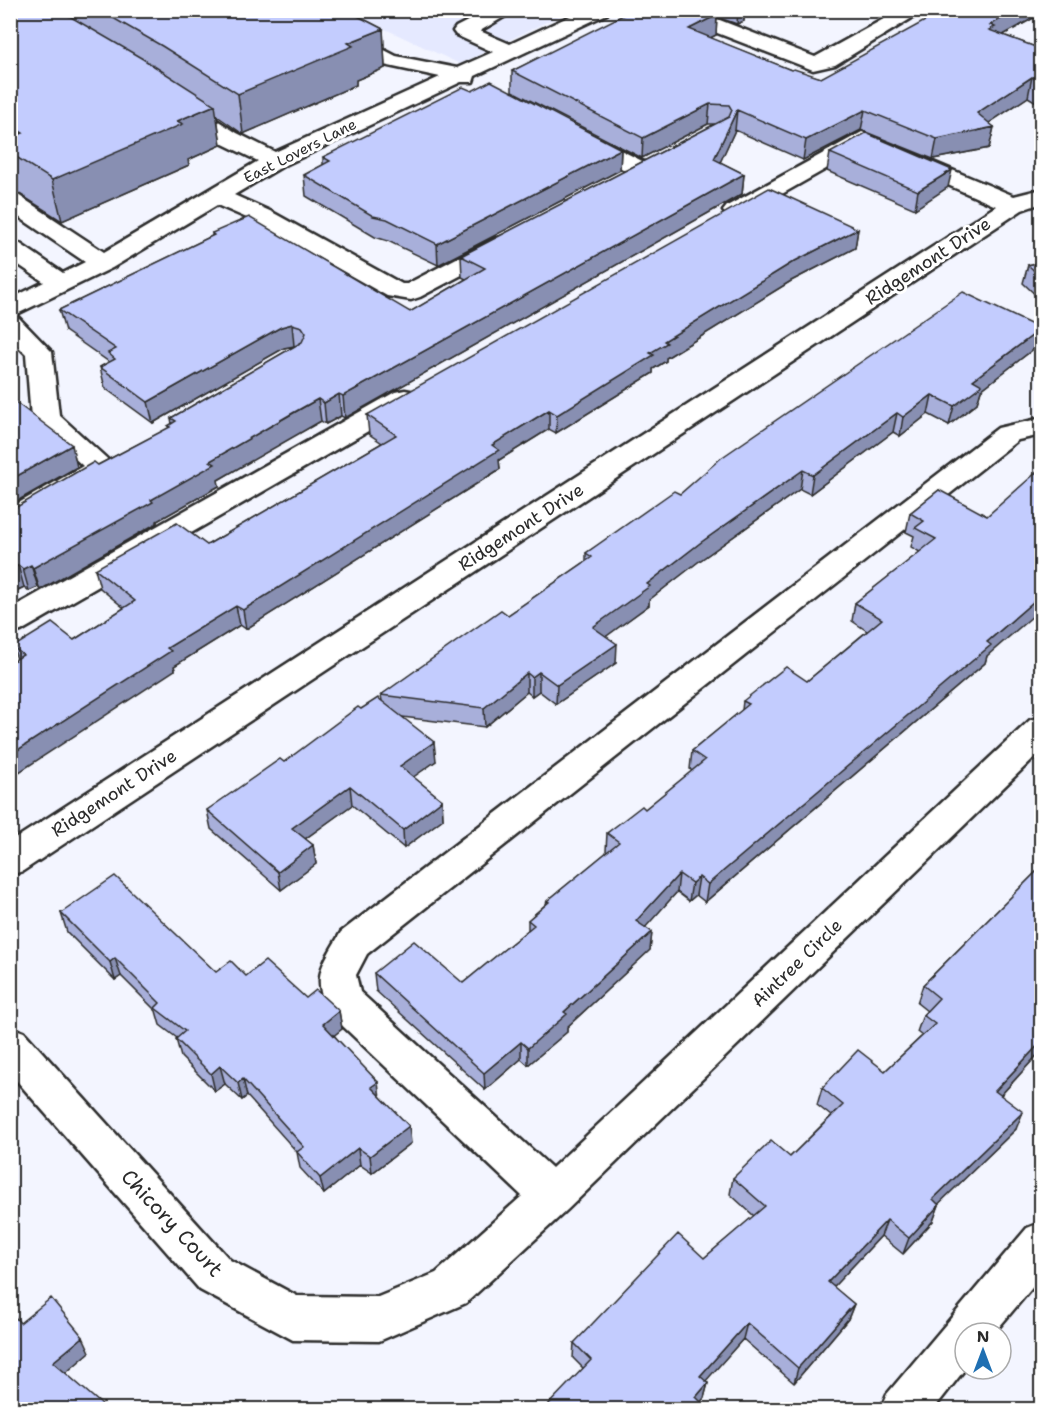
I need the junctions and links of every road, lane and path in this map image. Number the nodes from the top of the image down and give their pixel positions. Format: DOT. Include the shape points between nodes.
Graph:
graph roads {
  1 [pos="291,10"];
  2 [pos="506,10"];
  3 [pos="600,10"];
  4 [pos="675,10"];
  5 [pos="915,10"];
  6 [pos="511,52"];
  7 [pos="460,75"];
  8 [pos="487,88"];
  9 [pos="168,98"];
  10 [pos="560,126"];
  11 [pos="275,161"];
  12 [pos="642,171"];
  13 [pos="215,196"];
  14 [pos="1030,199"];
  15 [pos="10,200"];
  16 [pos="717,222"];
  17 [pos="526,231"];
  18 [pos="10,248"];
  19 [pos="103,263"];
  20 [pos="63,285"];
  21 [pos="10,309"];
  22 [pos="10,323"];
  23 [pos="426,387"];
  24 [pos="1041,426"];
  25 [pos="10,521"];
  26 [pos="10,623"];
  27 [pos="1041,729"];
  28 [pos="10,861"];
  29 [pos="10,1044"];
  30 [pos="552,1196"];
  31 [pos="1041,1242"];
  32 [pos="977,1321"];
  33 [pos="953,1350"];
  34 [pos="903,1410"];
  1 -- 7 [label="street" via="391,61"];
  2 -- 6 [label="street" via="463,31"];
  3 -- 6 [label="street, East Lovers Lane"];
  4 -- 5 [label="street" via="813,64 828,61"];
  6 -- 7 [label="street, East Lovers Lane"];
  7 -- 8 [label="street"];
  7 -- 11 [label="street, East Lovers Lane"];
  9 -- 11 [label="street" via="229,138"];
  10 -- 12 [label="street"];
  11 -- 13 [label="street, East Lovers Lane"];
  13 -- 17 [label="street" via="404,292 411,292"];
  13 -- 19 [label="street, East Lovers Lane"];
  14 -- 16 [label="street" via="862,139"];
  14 -- 28 [label="street, Ridgemont Drive"];
  15 -- 19 [label="street"];
  18 -- 20 [label="street"];
  19 -- 20 [label="street, East Lovers Lane"];
  20 -- 21 [label="street, East Lovers Lane"];
  22 -- 25 [label="street" via="39,352 45,418 112,461"];
  23 -- 26 [label="street"];
  24 -- 30 [label="street" via="1008,434 354,943 337,974 342,1000"];
  27 -- 30 [label="street, Aintree Circle"];
  29 -- 30 [label="street, Chicory Court" via="214,1275 293,1318 379,1319 451,1287"];
  31 -- 32 [label="street"];
  33 -- 34 [label="street"];
}
